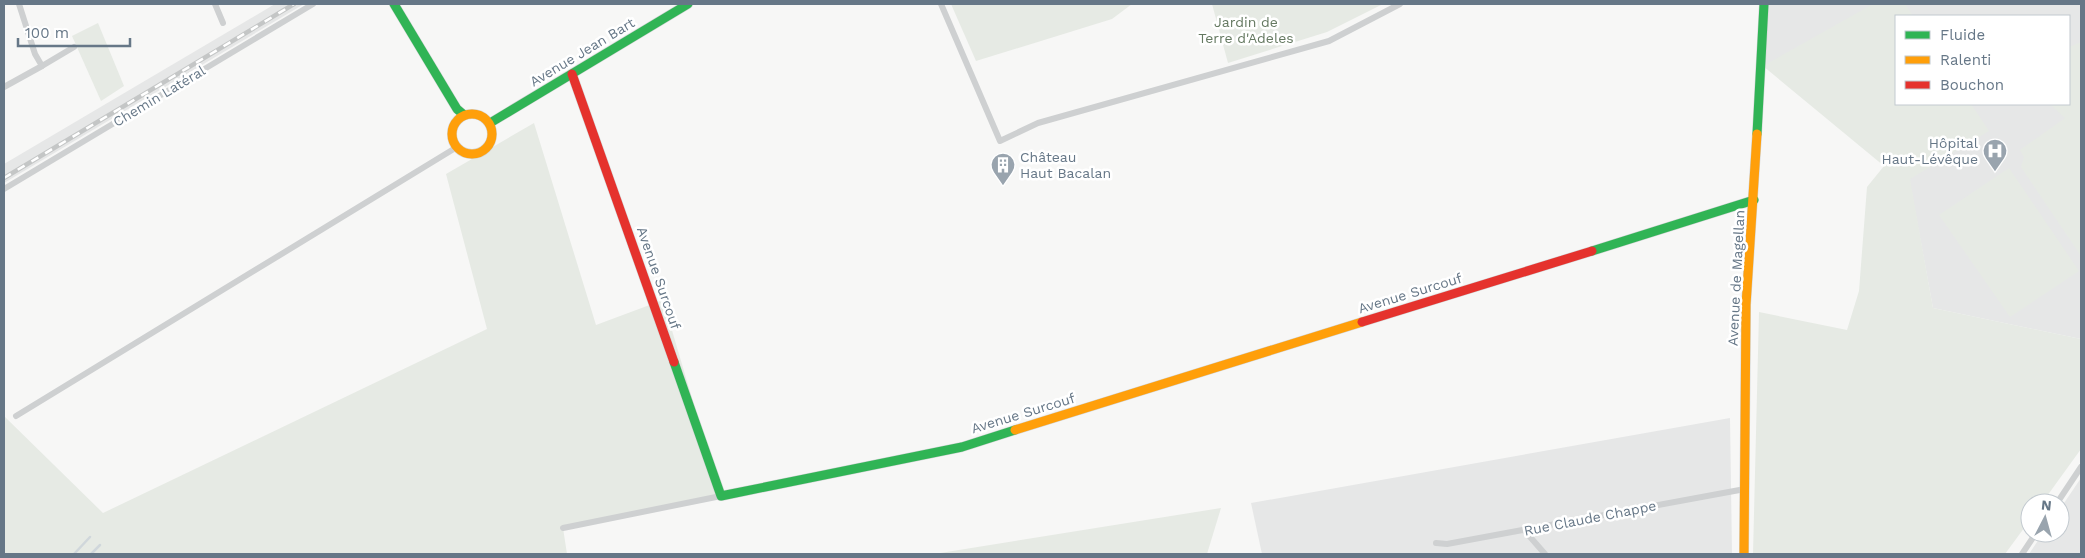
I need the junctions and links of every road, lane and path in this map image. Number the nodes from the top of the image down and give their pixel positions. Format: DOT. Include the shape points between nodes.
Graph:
graph roads {
  1 [pos="19,4"];
  2 [pos="215,4"];
  3 [pos="313,4"];
  4 [pos="394,4"];
  5 [pos="688,4"];
  6 [pos="941,4"];
  7 [pos="1400,4"];
  8 [pos="1764,4"];
  9 [pos="223,23"];
  10 [pos="74,48"];
  11 [pos="42,66"];
  12 [pos="572,74"];
  13 [pos="4,87"];
  14 [pos="464,115"];
  15 [pos="490,124"];
  16 [pos="457,147"];
  17 [pos="4,189"];
  18 [pos="1754,200"];
  19 [pos="16,416"];
  20 [pos="2081,467"];
  21 [pos="1745,489"];
  22 [pos="2064,493"];
  23 [pos="721,496"];
  24 [pos="562,528"];
  25 [pos="1524,530"];
  26 [pos="1436,543"];
  27 [pos="2029,543"];
  28 [pos="1545,554"];
  29 [pos="1744,554"];
  30 [pos="2022,554"];
  1 -- 11 [label="street"];
  2 -- 9 [label="street"];
  3 -- 17 [label="street, Chemin Latéral"];
  4 -- 14 [label="street" via="457,109"];
  5 -- 12 [label="street, Avenue Jean Bart"];
  6 -- 7 [label="street" via="1000,141 1038,123 1329,41"];
  8 -- 18 [label="street, Avenue de Magellan"];
  10 -- 11 [label="street"];
  11 -- 13 [label="street"];
  12 -- 15 [label="street, Avenue Jean Bart"];
  12 -- 23 [label="street, Avenue Surcouf"];
  14 -- 15 [label="street" via="476,113"];
  14 -- 16 [label="street" via="452,130"];
  15 -- 16 [label="street" via="493,136 482,152 468,154"];
  16 -- 19 [label="street"];
  18 -- 21 [label="street, Avenue de Magellan" via="1746,305"];
  18 -- 23 [label="street, Avenue Surcouf" via="962,447"];
  20 -- 22 [label="street"];
  21 -- 25 [label="street, Rue Claude Chappe"];
  21 -- 29 [label="street, Avenue de Magellan"];
  23 -- 24 [label="street"];
  25 -- 26 [label="street, Rue Claude Chappe" via="1447,544"];
  25 -- 28 [label="street"];
  27 -- 30 [label="street"];
}
